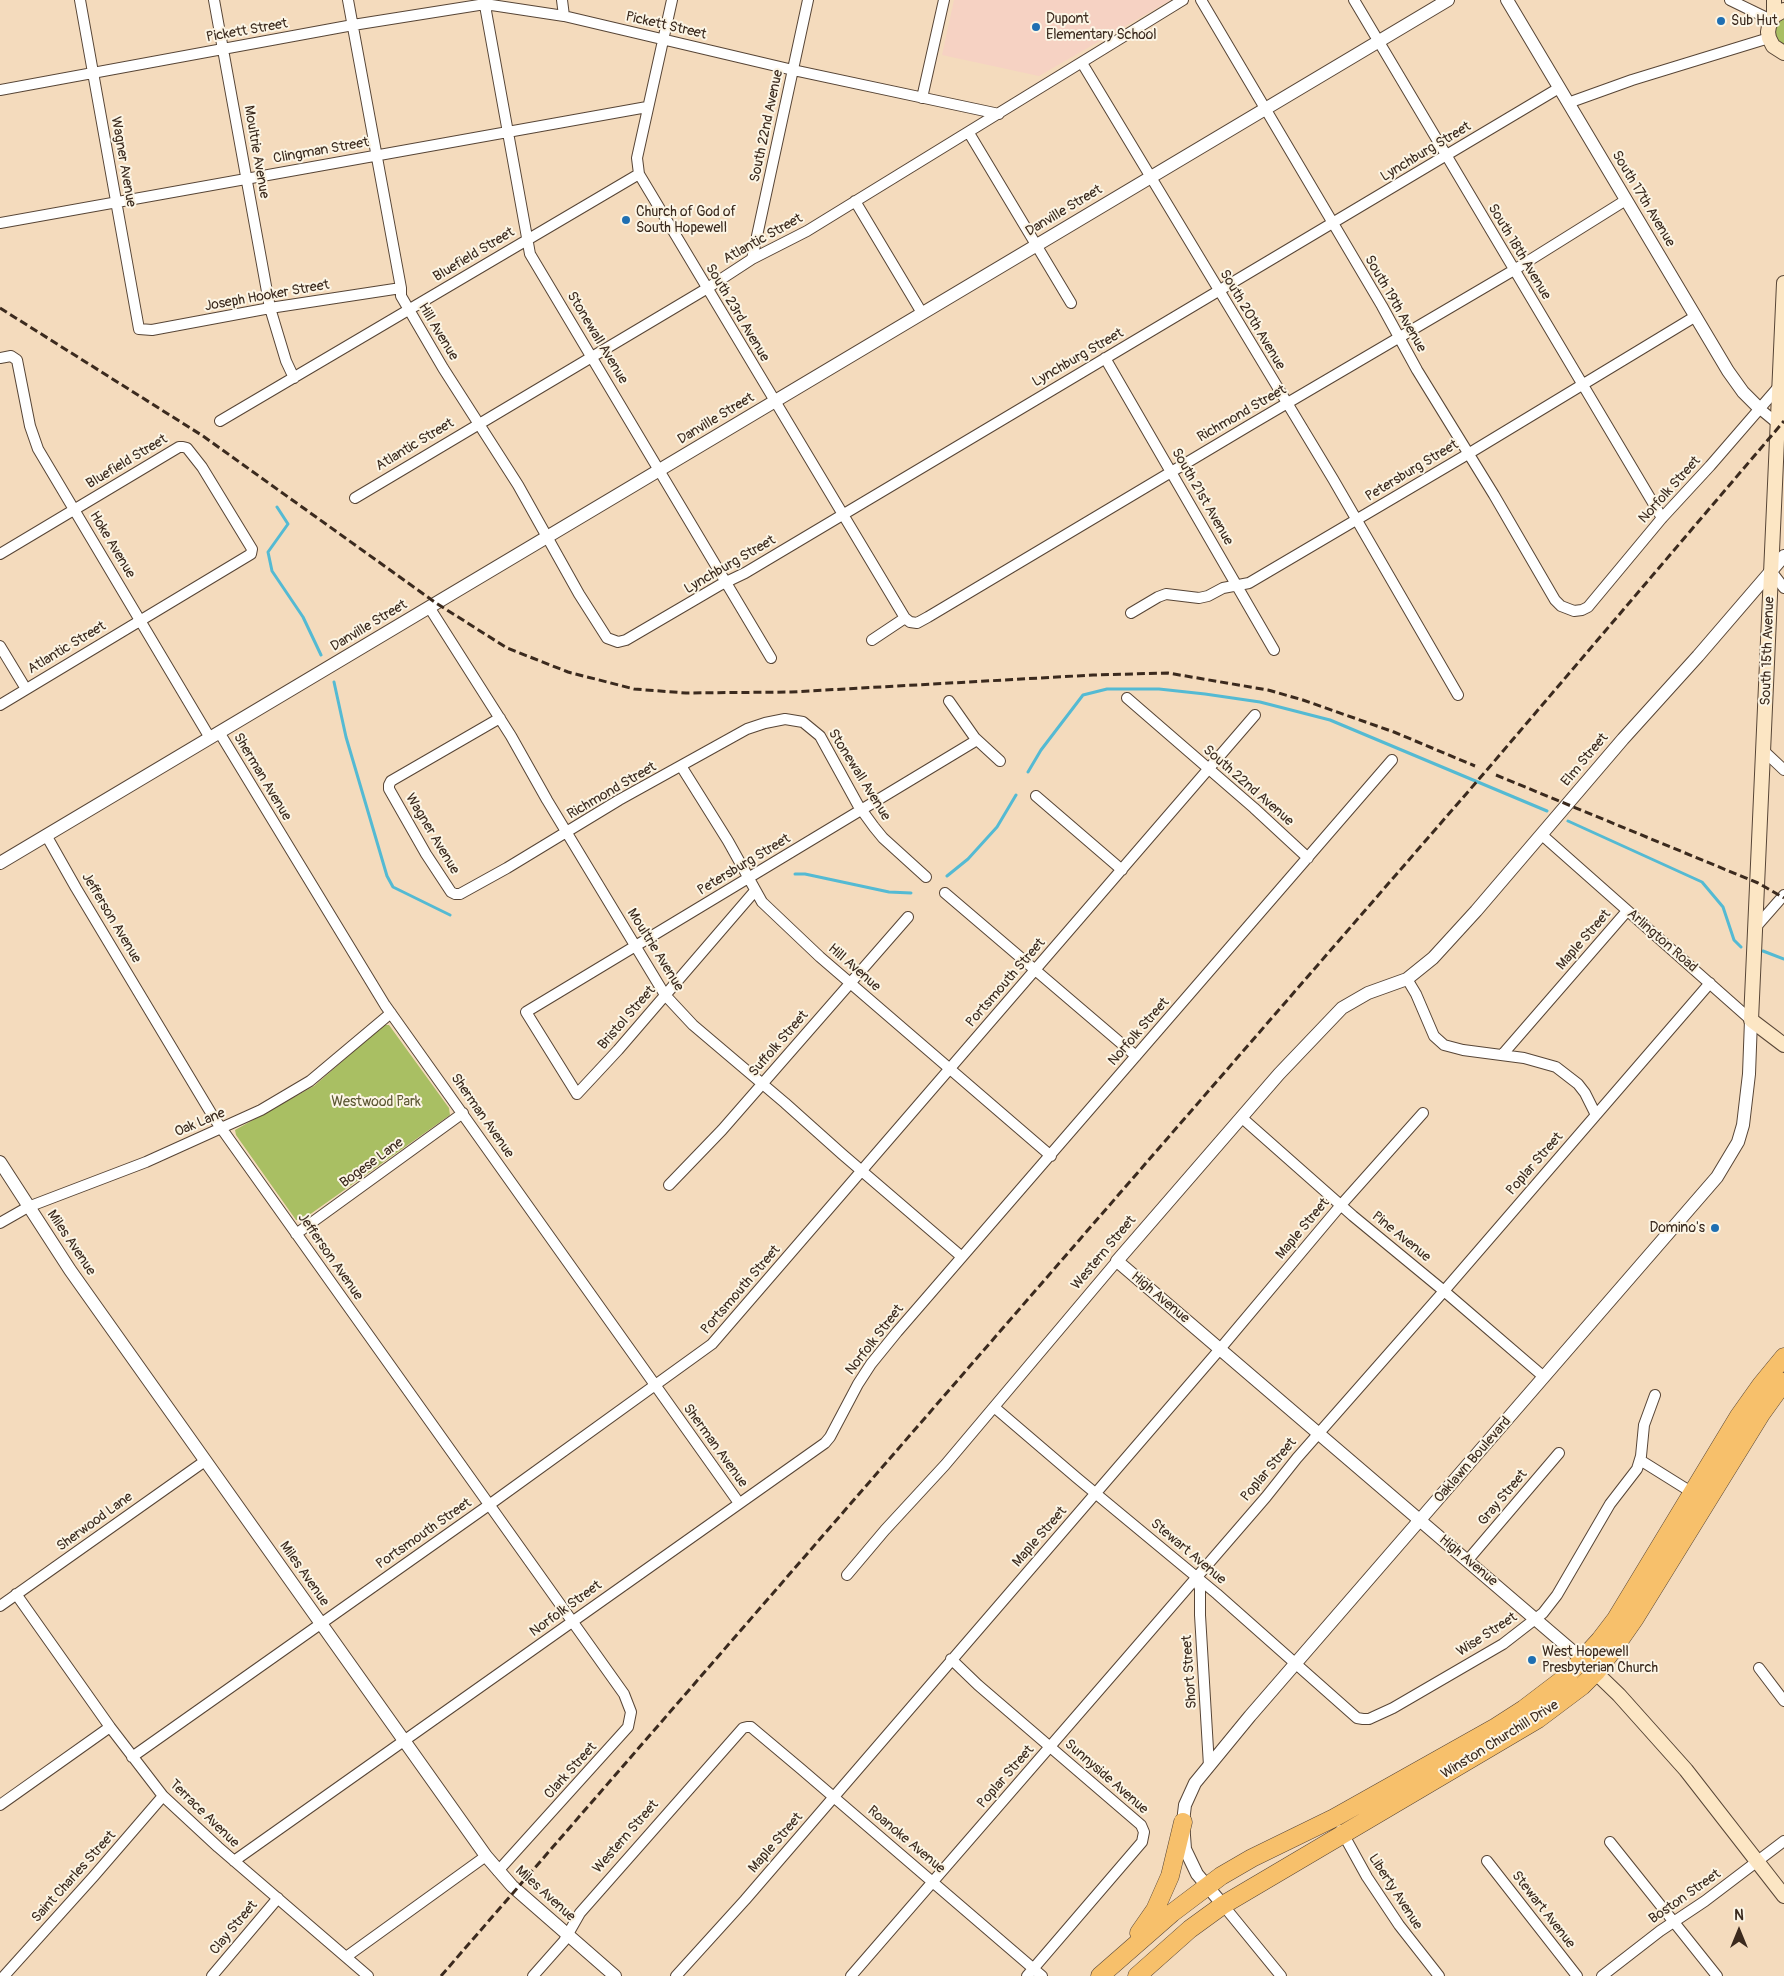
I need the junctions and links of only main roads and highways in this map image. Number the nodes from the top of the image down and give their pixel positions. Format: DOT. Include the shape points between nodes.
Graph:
graph roads {
  1 [pos="1774,0"];
  2 [pos="1776,15"];
  3 [pos="1783,56"];
  4 [pos="1784,283"];
  5 [pos="1781,384"];
  6 [pos="1778,573"];
  7 [pos="1751,1020"];
  8 [pos="1784,1045"];
  9 [pos="1784,1357"];
  10 [pos="1784,1382"];
  11 [pos="1700,1498"];
  12 [pos="1583,1660"];
  13 [pos="1596,1672"];
  14 [pos="1183,1822"];
  15 [pos="1339,1826"];
  16 [pos="1784,1896"];
  17 [pos="1126,1952"];
  18 [pos="1100,1976"];
  19 [pos="1137,1976"];
  1 -- 2 [label="main road"];
  2 -- 3 [label="main road" via="1768,32 1769,38"];
  4 -- 5 [label="main road, South 15th Avenue"];
  5 -- 6 [label="main road, South 15th Avenue" via="1777,423"];
  6 -- 7 [label="main road, South 15th Avenue" via="1764,751"];
  7 -- 8 [label="main road, Arlington Road"];
  9 -- 11 [label="highway, Winston Churchill Drive" via="1739,1416"];
  10 -- 11 [label="highway, Winston Churchill Drive"];
  11 -- 12 [label="highway, Winston Churchill Drive" via="1616,1619"];
  11 -- 13 [label="highway, Winston Churchill Drive" via="1635,1618"];
  12 -- 13 [label="main road, High Avenue"];
  12 -- 15 [label="highway, Winston Churchill Drive" via="1524,1709"];
  13 -- 15 [label="highway, Winston Churchill Drive" via="1538,1719"];
  13 -- 16 [label="main road, High Avenue" via="1686,1770"];
  14 -- 17 [label="highway" via="1170,1876 1155,1910"];
  15 -- 17 [label="highway, Winston Churchill Drive" via="1252,1858 1206,1886"];
  15 -- 19 [label="highway, Winston Churchill Drive" via="1222,1905"];
  17 -- 18 [label="highway"];
}
